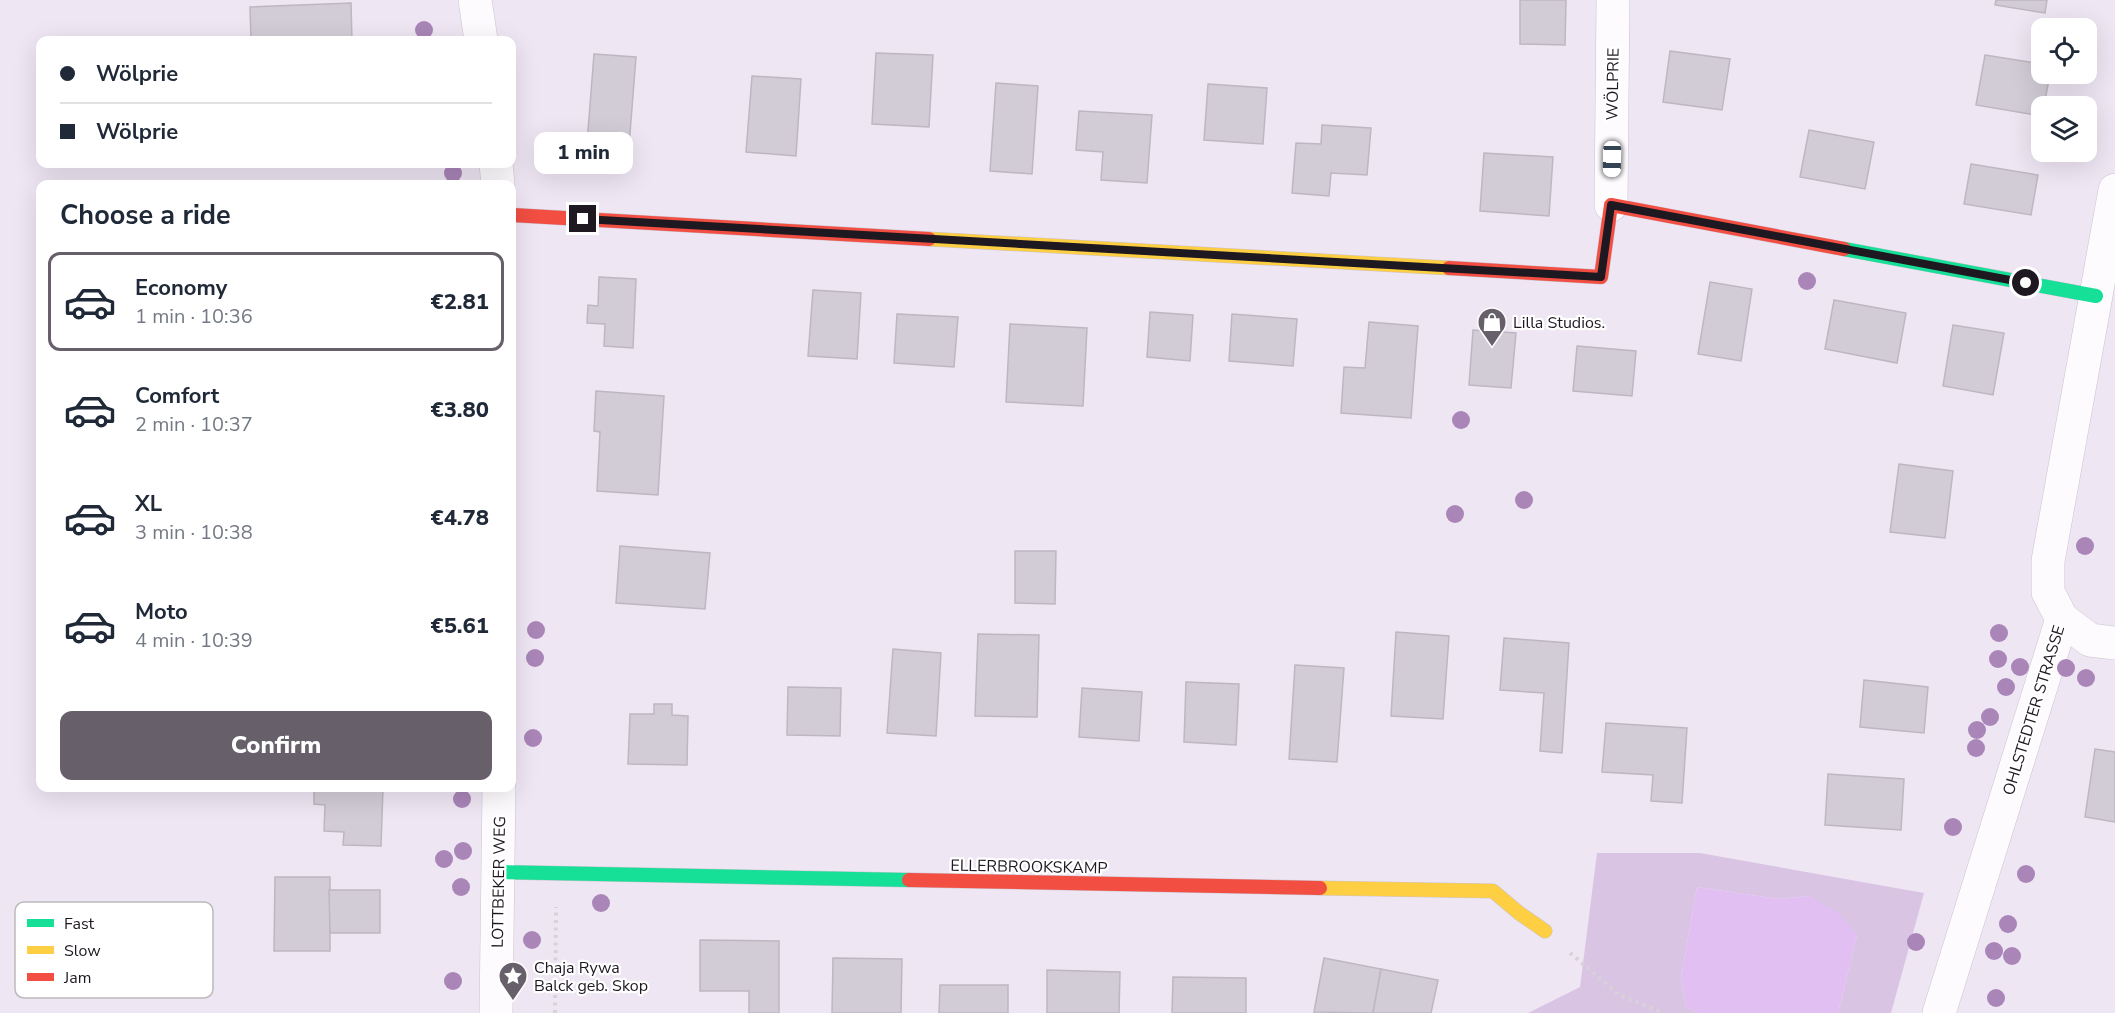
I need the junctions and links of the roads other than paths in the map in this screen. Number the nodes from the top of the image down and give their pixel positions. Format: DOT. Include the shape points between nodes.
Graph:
graph roads {
  1 [pos="475,0"];
  2 [pos="1613,0"];
  3 [pos="480,36"];
  4 [pos="2115,189"];
  5 [pos="1611,205"];
  6 [pos="516,215"];
  7 [pos="2096,296"];
  8 [pos="2062,619"];
  9 [pos="2115,643"];
  10 [pos="499,792"];
  11 [pos="499,872"];
  12 [pos="1545,931"];
  13 [pos="496,1013"];
  14 [pos="1939,1013"];
  1 -- 3 [label="street"];
  2 -- 5 [label="street, WÖLPRIE"];
  4 -- 7 [label="street, OHLSTEDTER STRASSE"];
  5 -- 6 [label="street, WÖLPRIE" via="1601,277"];
  5 -- 7 [label="street"];
  7 -- 8 [label="street, OHLSTEDTER STRASSE" via="2048,561 2048,592"];
  8 -- 9 [label="street" via="2090,640"];
  8 -- 14 [label="street, OHLSTEDTER STRASSE"];
  10 -- 11 [label="street, LOTTBEKER WEG"];
  11 -- 12 [label="street, ELLERBROOKSKAMP" via="1493,891"];
  11 -- 13 [label="street, LOTTBEKER WEG"];
}
